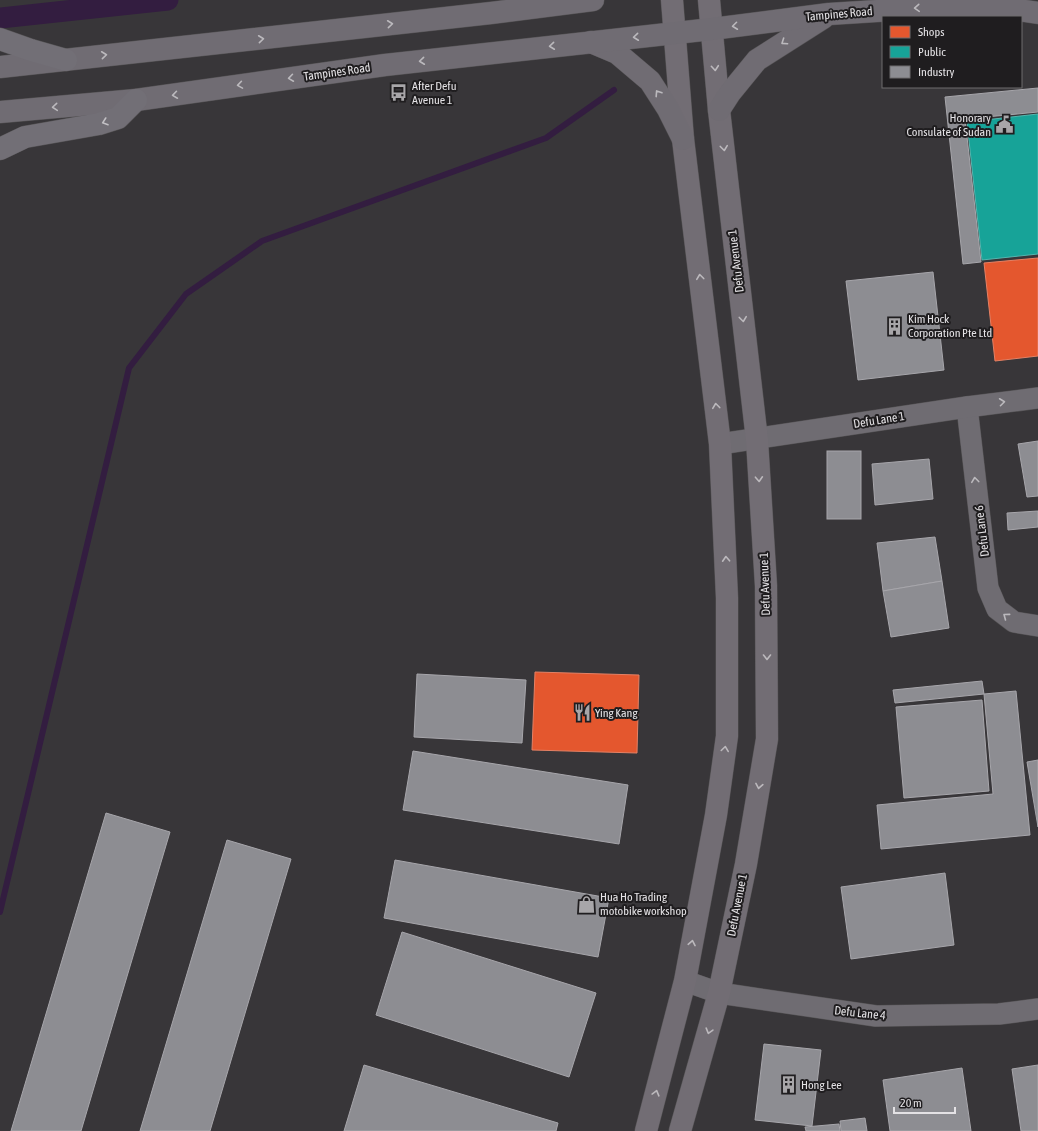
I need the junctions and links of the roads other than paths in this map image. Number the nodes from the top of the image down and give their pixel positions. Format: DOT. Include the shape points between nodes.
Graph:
graph roads {
  1 [pos="593,0"];
  2 [pos="672,0"];
  3 [pos="709,0"];
  4 [pos="569,2"];
  5 [pos="1038,13"];
  6 [pos="829,14"];
  7 [pos="712,29"];
  8 [pos="675,33"];
  9 [pos="0,39"];
  10 [pos="590,42"];
  11 [pos="66,60"];
  12 [pos="0,67"];
  13 [pos="136,100"];
  14 [pos="719,110"];
  15 [pos="0,112"];
  16 [pos="683,139"];
  17 [pos="0,149"];
  18 [pos="1038,398"];
  19 [pos="967,407"];
  20 [pos="757,440"];
  21 [pos="720,444"];
  22 [pos="1038,626"];
  23 [pos="685,981"];
  24 [pos="719,994"];
  25 [pos="1038,1008"];
  26 [pos="646,1131"];
  27 [pos="680,1131"];
  1 -- 4 [label="main road"];
  2 -- 8 [label="main road"];
  3 -- 7 [label="main road"];
  11 -- 4 [label="main road, one-way" via="468,16"];
  5 -- 6 [label="main road, Tampines Road, one-way" via="1006,8 956,6"];
  6 -- 7 [label="main road, Tampines Road, one-way"];
  6 -- 14 [label="main road, one-way" via="757,60"];
  7 -- 8 [label="main road, Tampines Road"];
  7 -- 14 [label="main road, Defu Avenue 1, one-way"];
  8 -- 10 [label="main road, Tampines Road, one-way"];
  8 -- 16 [label="main road"];
  9 -- 11 [label="highway"];
  10 -- 13 [label="main road, Tampines Road, one-way" via="385,65"];
  16 -- 10 [label="main road, one-way" via="668,108 650,81 617,52"];
  11 -- 12 [label="main road"];
  13 -- 15 [label="main road, Tampines Road, one-way"];
  13 -- 17 [label="highway, one-way" via="118,118 100,124 25,137"];
  14 -- 20 [label="main road, Defu Avenue 1, one-way"];
  21 -- 16 [label="main road, one-way"];
  19 -- 18 [label="street, Defu Lane 1, one-way"];
  19 -- 20 [label="street, Defu Lane 1"];
  22 -- 19 [label="street, Defu Lane 6, one-way" via="1014,622 997,609 988,588"];
  20 -- 21 [label="street, Defu Lane 1"];
  20 -- 24 [label="main road, Defu Avenue 1, one-way" via="766,586 767,739 746,864"];
  23 -- 21 [label="main road, one-way" via="716,815 727,736 728,611"];
  23 -- 24 [label="street, Defu Lane 4"];
  26 -- 23 [label="main road, one-way"];
  24 -- 25 [label="street, Defu Lane 4" via="876,1016 999,1014"];
  24 -- 27 [label="main road, Defu Avenue 1, one-way"];
}
